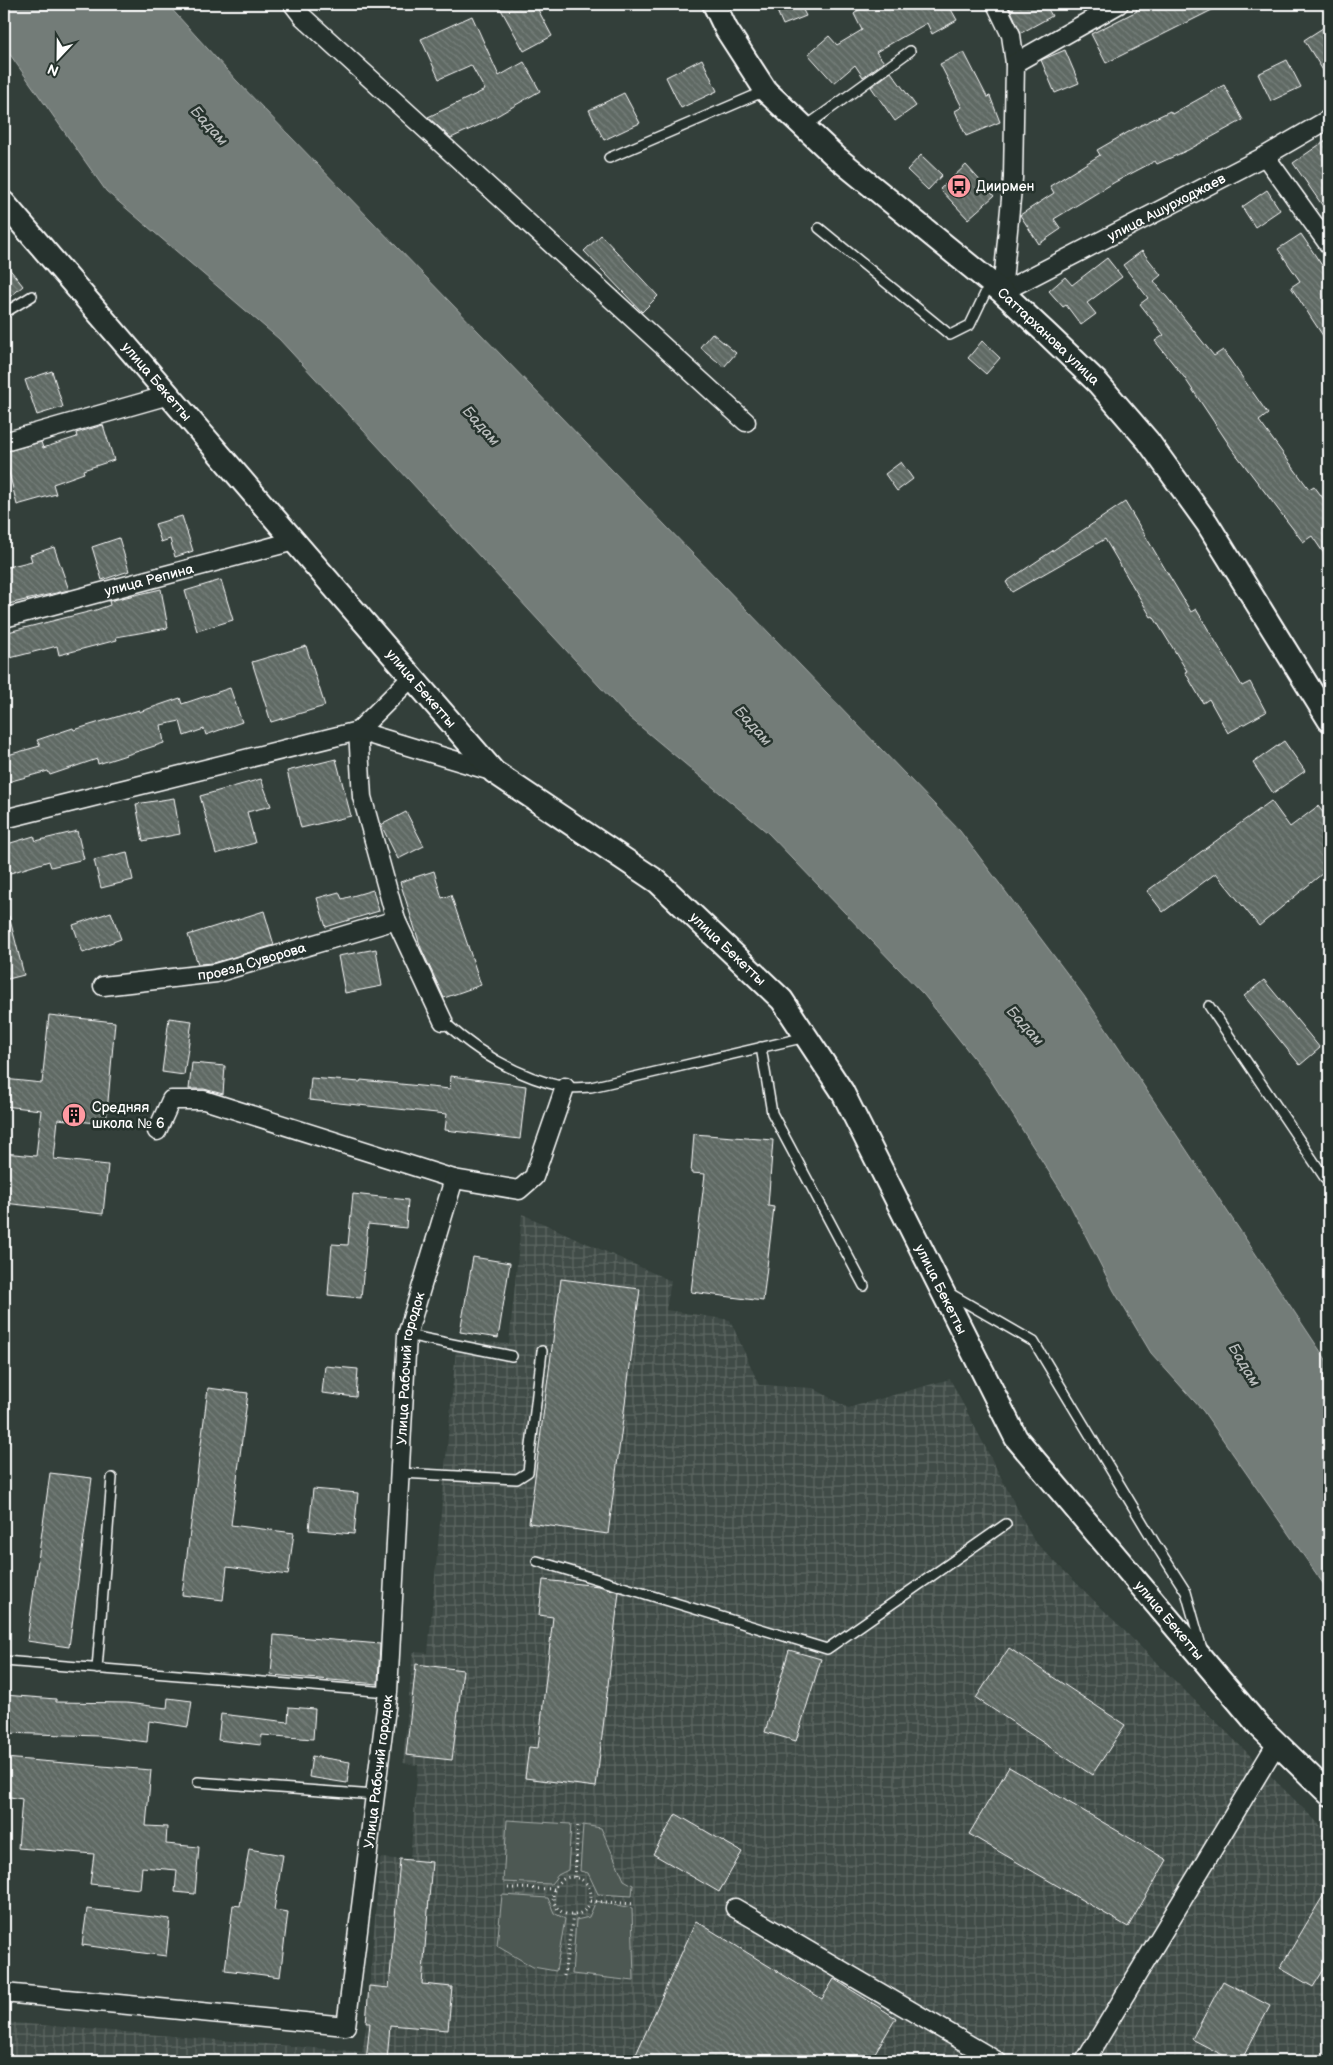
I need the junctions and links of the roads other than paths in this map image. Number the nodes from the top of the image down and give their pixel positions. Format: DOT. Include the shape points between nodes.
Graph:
graph roads {
  1 [pos="293,4"];
  2 [pos="714,4"];
  3 [pos="996,4"];
  4 [pos="1120,4"];
  5 [pos="910,51"];
  6 [pos="1015,62"];
  7 [pos="766,91"];
  8 [pos="1329,120"];
  9 [pos="804,127"];
  10 [pos="1265,156"];
  11 [pos="609,158"];
  12 [pos="4,203"];
  13 [pos="818,228"];
  14 [pos="1329,245"];
  15 [pos="996,288"];
  16 [pos="32,296"];
  17 [pos="4,313"];
  18 [pos="169,395"];
  19 [pos="746,422"];
  20 [pos="4,442"];
  21 [pos="294,541"];
  22 [pos="4,618"];
  23 [pos="412,676"];
  24 [pos="1329,720"];
  25 [pos="358,731"];
  26 [pos="494,772"];
  27 [pos="4,819"];
  28 [pos="396,920"];
  29 [pos="104,986"];
  30 [pos="1209,1006"];
  31 [pos="443,1021"];
  32 [pos="806,1037"];
  33 [pos="761,1048"];
  34 [pos="565,1087"];
  35 [pos="157,1131"];
  36 [pos="454,1179"];
  37 [pos="1329,1184"];
  38 [pos="864,1286"];
  39 [pos="940,1288"];
  40 [pos="407,1335"];
  41 [pos="542,1351"];
  42 [pos="512,1356"];
  43 [pos="400,1473"];
  44 [pos="112,1478"];
  45 [pos="1006,1524"];
  46 [pos="537,1562"];
  47 [pos="4,1662"];
  48 [pos="1207,1664"];
  49 [pos="97,1669"];
  50 [pos="388,1692"];
  51 [pos="1277,1743"];
  52 [pos="198,1782"];
  53 [pos="1329,1794"];
  54 [pos="375,1795"];
  55 [pos="735,1908"];
  56 [pos="4,1993"];
  57 [pos="998,2061"];
  58 [pos="1085,2061"];
  1 -- 19 [label="street" via="303,17"];
  2 -- 7 [label="street, Саттарханова улица" via="726,29"];
  3 -- 6 [label="street" via="1010,35"];
  4 -- 6 [label="street"];
  5 -- 9 [label="lane"];
  6 -- 15 [label="street" via="1013,178"];
  7 -- 9 [label="street, Саттарханова улица"];
  7 -- 11 [label="lane"];
  8 -- 10 [label="street, улица Ашурходжаев"];
  9 -- 15 [label="street, Саттарханова улица" via="843,163"];
  10 -- 14 [label="street"];
  10 -- 15 [label="street, улица Ашурходжаев"];
  12 -- 18 [label="street, улица Бекетты"];
  13 -- 15 [label="lane" via="950,335 970,325"];
  15 -- 24 [label="street, Саттарханова улица" via="1098,383 1148,441 1207,523"];
  16 -- 17 [label="lane"];
  18 -- 20 [label="street"];
  18 -- 21 [label="street, улица Бекетты"];
  21 -- 22 [label="street, улица Репина"];
  21 -- 23 [label="street, улица Бекетты"];
  23 -- 25 [label="street"];
  23 -- 26 [label="street, улица Бекетты"];
  25 -- 26 [label="street"];
  25 -- 27 [label="street"];
  25 -- 28 [label="street" via="362,797"];
  26 -- 32 [label="street, улица Бекетты" via="658,882 782,1000"];
  28 -- 29 [label="street, проезд Суворова" via="216,973"];
  28 -- 31 [label="street"];
  30 -- 37 [label="lane"];
  31 -- 34 [label="lane" via="468,1043 509,1069"];
  32 -- 33 [label="lane"];
  32 -- 39 [label="street, улица Бекетты" via="842,1091"];
  33 -- 34 [label="lane" via="591,1087"];
  33 -- 38 [label="lane" via="772,1113"];
  34 -- 36 [label="street" via="534,1177 519,1190"];
  35 -- 36 [label="street" via="171,1100 204,1100"];
  36 -- 40 [label="street, Улица Рабочий городок"];
  39 -- 48 [label="street, улица Бекетты" via="1016,1438"];
  39 -- 48 [label="lane" via="1034,1342 1186,1592"];
  40 -- 42 [label="lane"];
  40 -- 43 [label="street, Улица Рабочий городок"];
  41 -- 43 [label="lane" via="528,1472 517,1479"];
  43 -- 50 [label="street, Улица Рабочий городок"];
  44 -- 49 [label="lane"];
  45 -- 46 [label="lane" via="827,1649"];
  47 -- 49 [label="lane"];
  48 -- 51 [label="street, улица Бекетты"];
  49 -- 50 [label="lane"];
  50 -- 54 [label="street, Улица Рабочий городок"];
  51 -- 53 [label="street, улица Бекетты"];
  51 -- 58 [label="street"];
  52 -- 54 [label="lane"];
  54 -- 56 [label="street, Улица Рабочий городок" via="346,2026"];
  55 -- 57 [label="street"];
}
